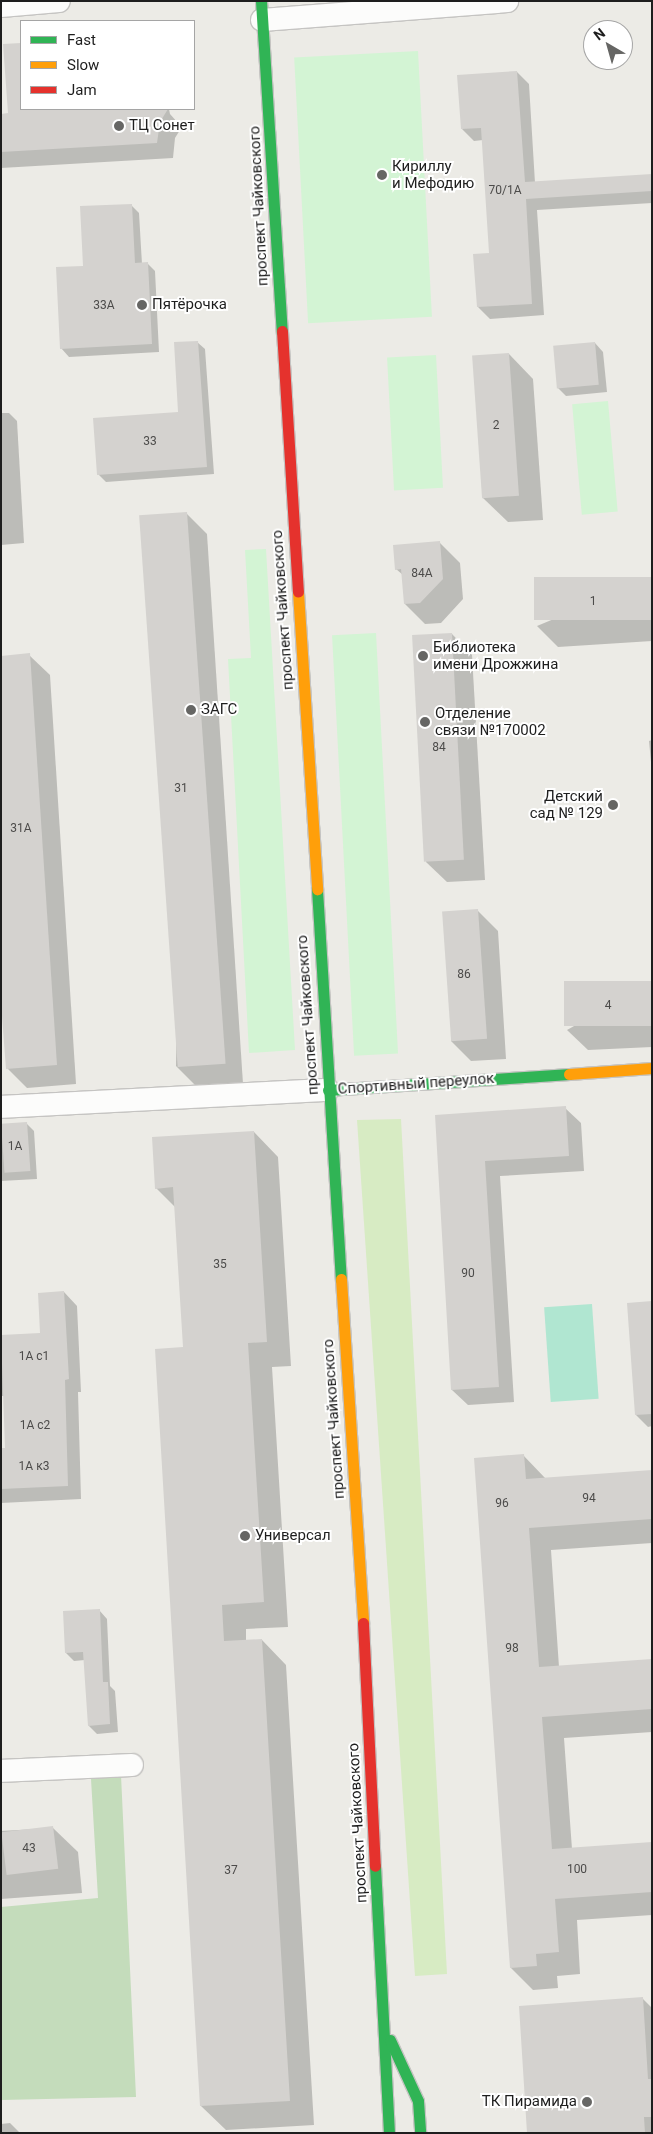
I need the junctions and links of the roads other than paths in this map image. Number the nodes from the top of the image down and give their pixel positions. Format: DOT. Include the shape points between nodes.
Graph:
graph roads {
  1 [pos="59,1"];
  2 [pos="507,1"];
  3 [pos="1,6"];
  4 [pos="262,11"];
  5 [pos="652,1068"];
  6 [pos="328,1090"];
  7 [pos="1,1108"];
  8 [pos="132,1765"];
  9 [pos="1,1771"];
  10 [pos="383,2026"];
  11 [pos="389,2133"];
  12 [pos="420,2133"];
  1 -- 3 [label="street"];
  2 -- 4 [label="street"];
  4 -- 6 [label="main road, проспект Чайковского"];
  5 -- 6 [label="main road, Спортивный переулок"];
  6 -- 7 [label="street, Спортивный переулок"];
  6 -- 10 [label="main road, проспект Чайковского" via="362,1613"];
  8 -- 9 [label="street"];
  10 -- 11 [label="main road, проспект Чайковского"];
  10 -- 12 [label="main road, проспект Чайковского" via="418,2101"];
}
